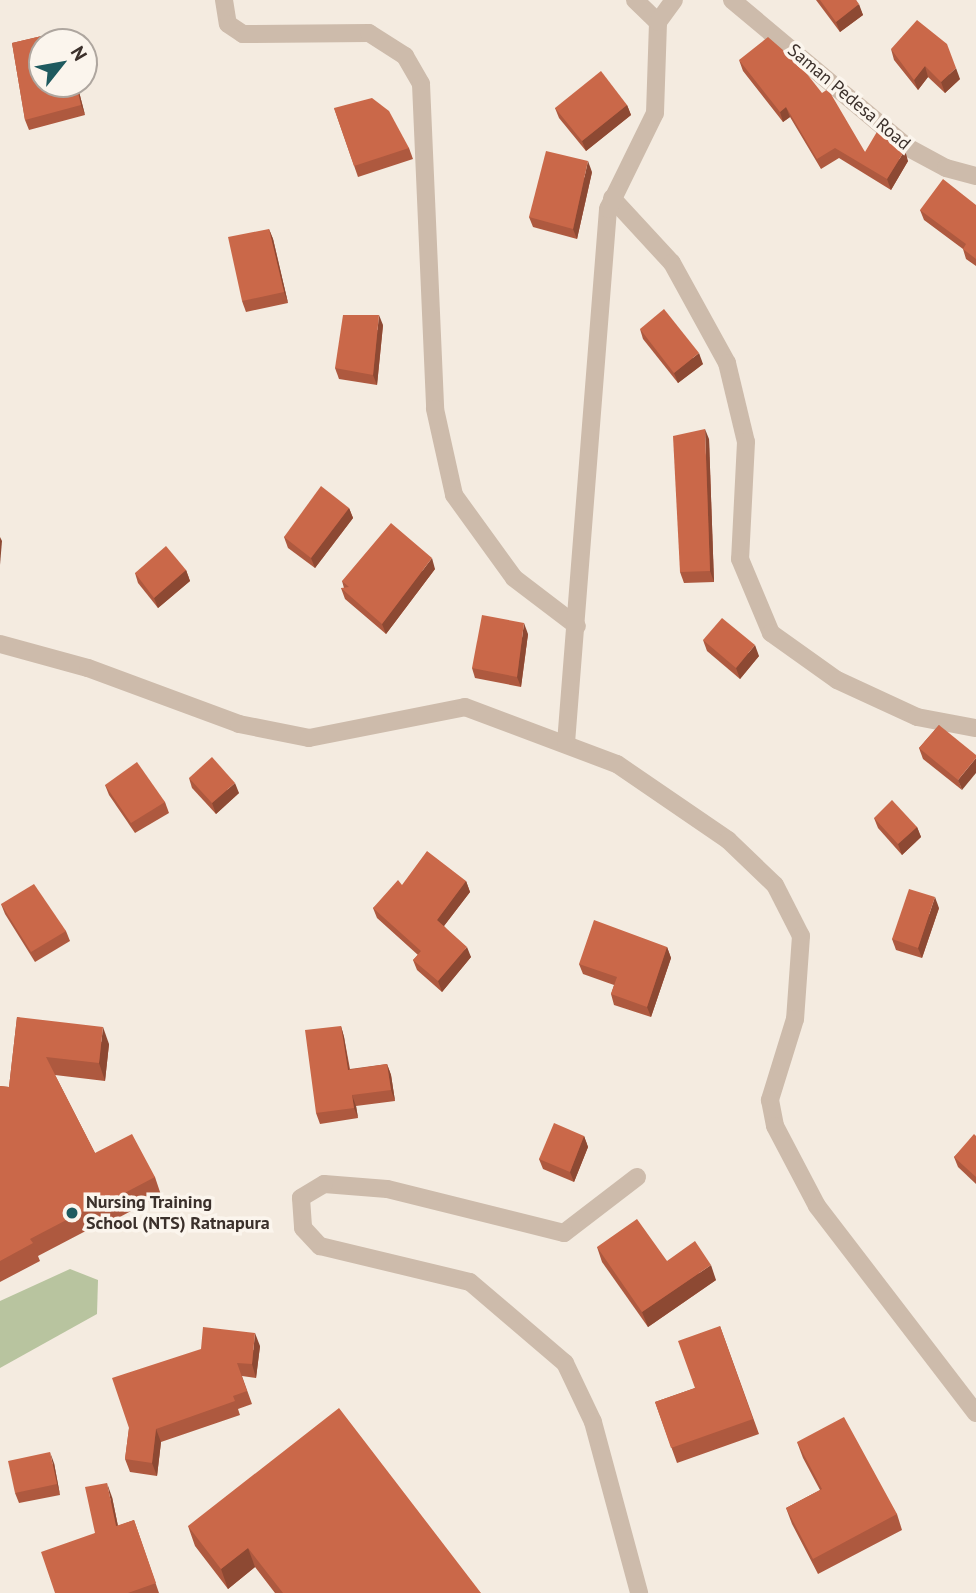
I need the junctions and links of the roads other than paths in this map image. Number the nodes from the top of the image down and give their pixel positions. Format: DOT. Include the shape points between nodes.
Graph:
graph roads {
  1 [pos="224,0"];
  2 [pos="635,0"];
  3 [pos="674,0"];
  4 [pos="732,0"];
  5 [pos="658,22"];
  6 [pos="976,176"];
  7 [pos="612,198"];
  8 [pos="577,626"];
  9 [pos="0,645"];
  10 [pos="976,727"];
  11 [pos="566,743"];
  12 [pos="637,1177"];
  13 [pos="976,1413"];
  14 [pos="639,1593"];
  1 -- 8 [label="street" via="228,24 243,34 369,33 405,56 421,85 435,409 454,495 514,578"];
  2 -- 5 [label="street"];
  3 -- 5 [label="street"];
  4 -- 6 [label="street, Saman Pedesa Road" via="907,147 946,168"];
  5 -- 7 [label="street" via="655,113"];
  7 -- 8 [label="street"];
  7 -- 10 [label="street" via="672,263 727,363 746,442 740,559 771,633 838,680 917,718"];
  8 -- 11 [label="street"];
  9 -- 11 [label="street" via="88,668 239,723 309,738 465,707"];
  11 -- 13 [label="street" via="628,772 728,840 775,885 801,936 795,1019 770,1100 775,1126 817,1206"];
  12 -- 14 [label="street" via="564,1233 387,1189 324,1184 301,1198 303,1228 320,1246 470,1282 565,1363 593,1422"];
}
